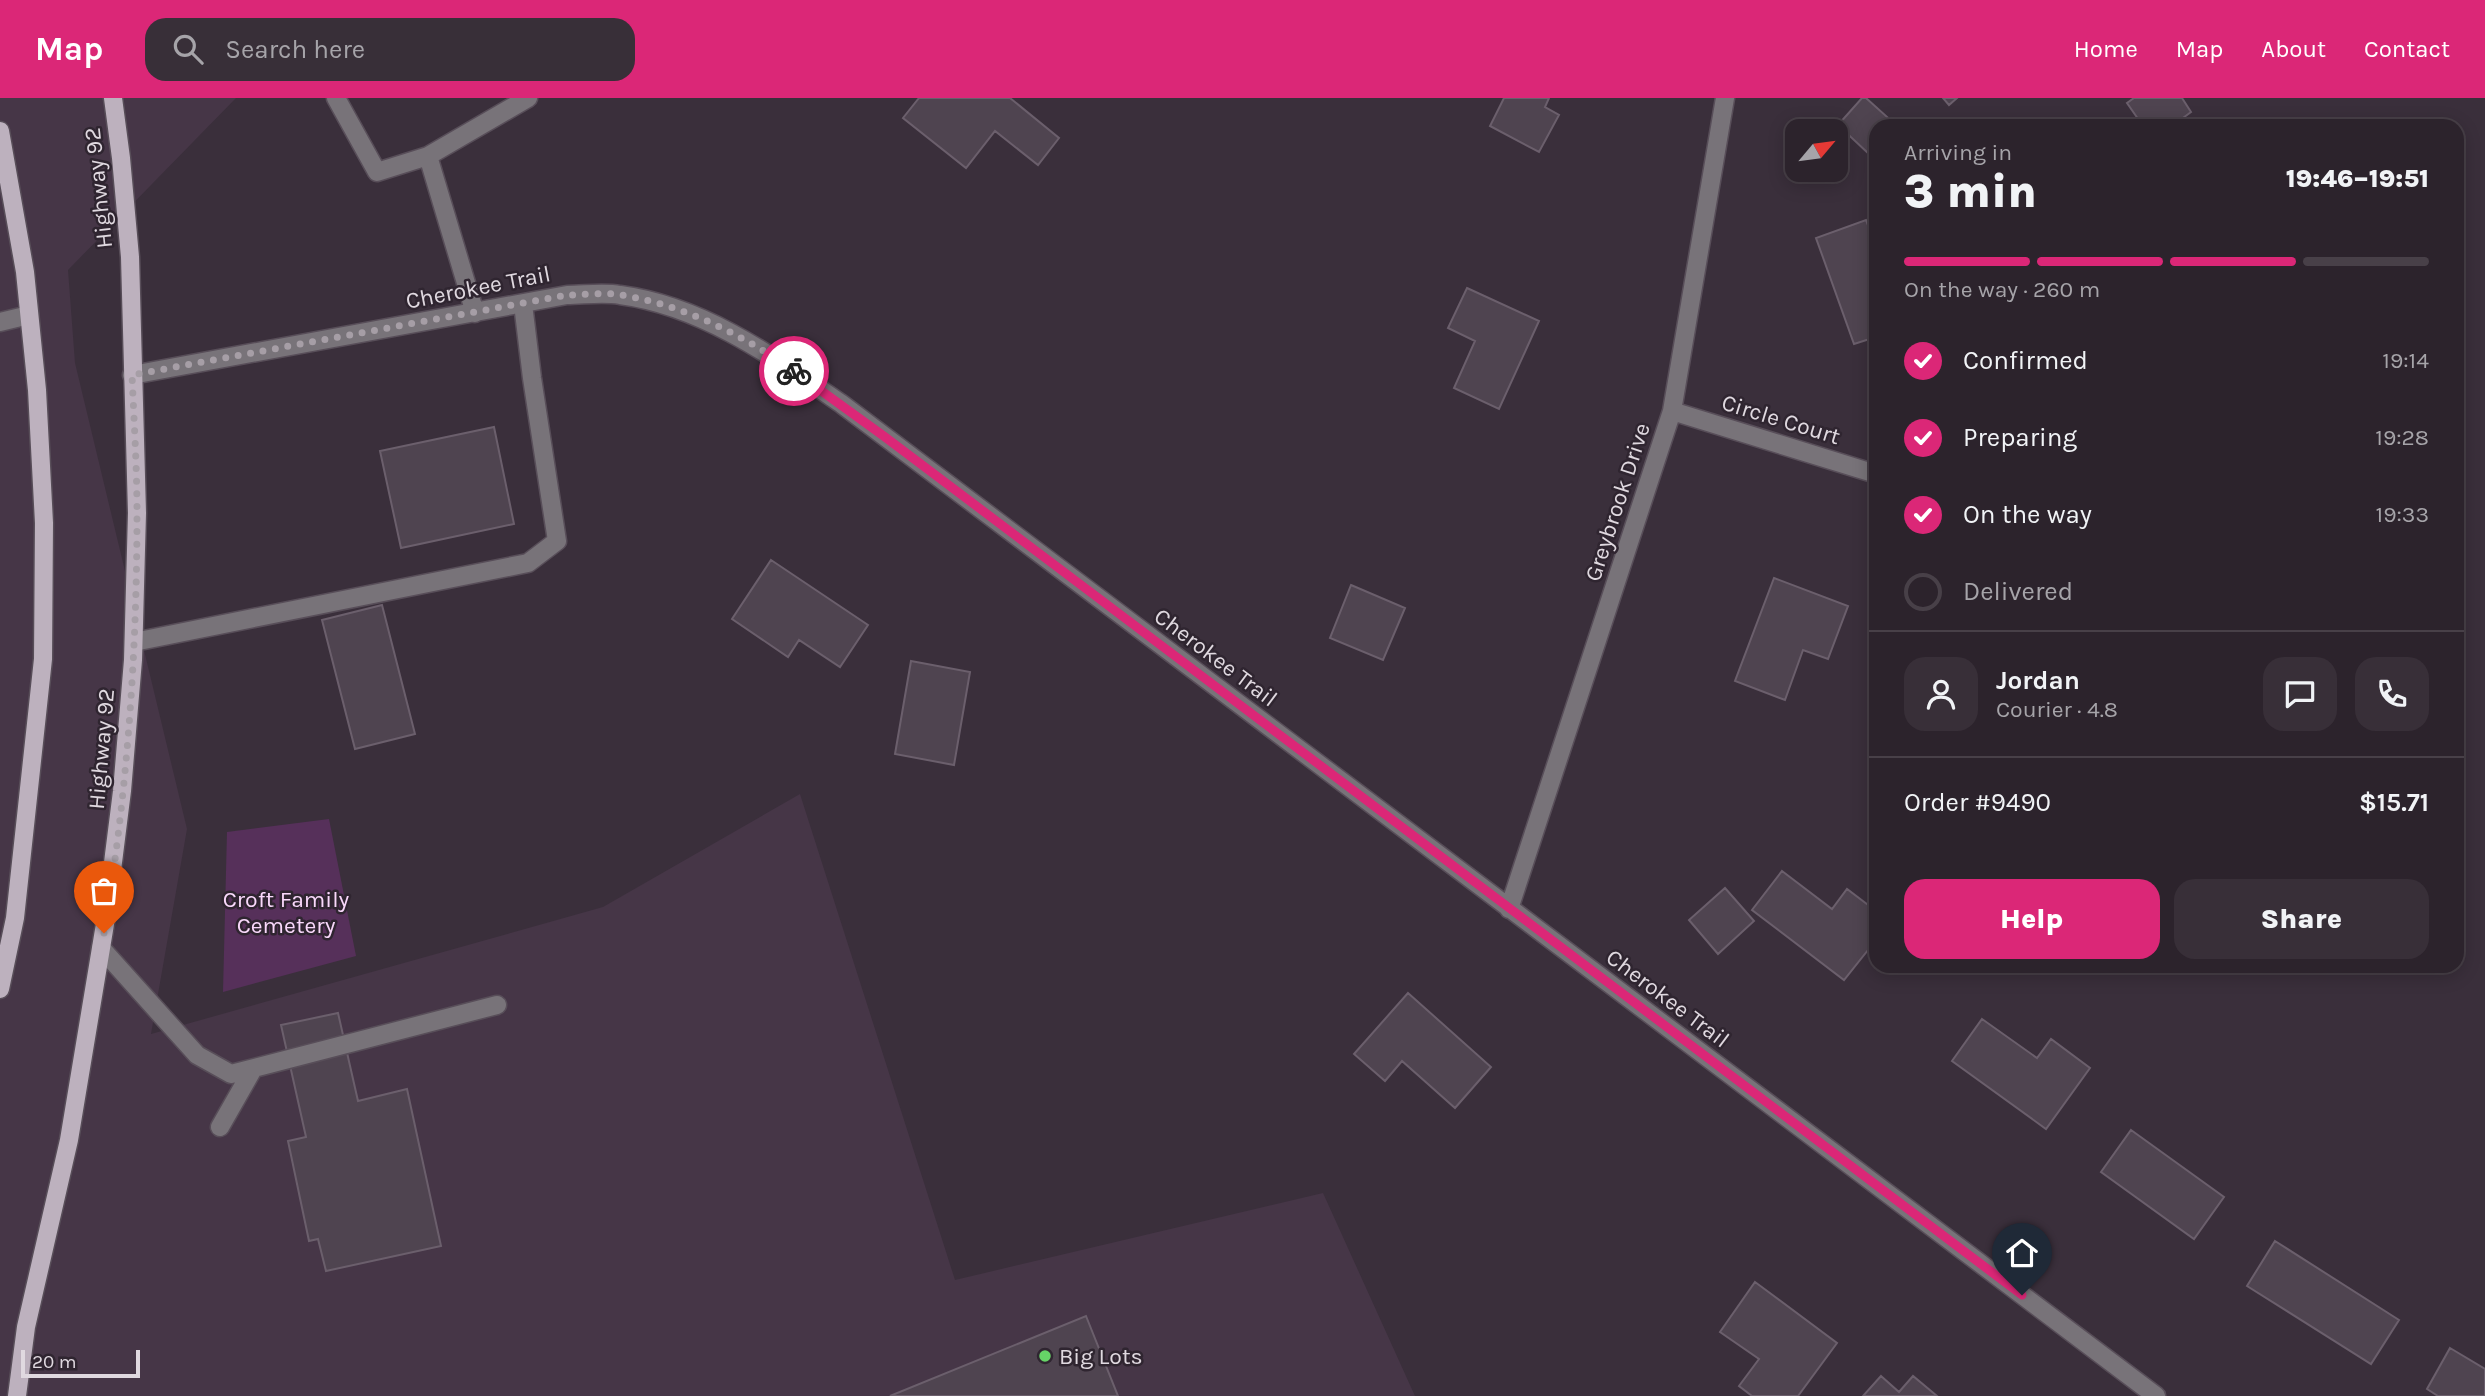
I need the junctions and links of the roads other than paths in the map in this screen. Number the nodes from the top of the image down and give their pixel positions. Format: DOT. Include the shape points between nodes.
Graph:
graph roads {
  1 [pos="113,98"];
  2 [pos="336,98"];
  3 [pos="528,98"];
  4 [pos="1725,98"];
  5 [pos="0,131"];
  6 [pos="428,156"];
  7 [pos="523,303"];
  8 [pos="475,313"];
  9 [pos="29,316"];
  10 [pos="0,322"];
  11 [pos="132,375"];
  12 [pos="1672,411"];
  13 [pos="1869,472"];
  14 [pos="134,642"];
  15 [pos="1509,909"];
  16 [pos="101,948"];
  17 [pos="0,989"];
  18 [pos="497,1005"];
  19 [pos="253,1069"];
  20 [pos="220,1127"];
  21 [pos="17,1396"];
  22 [pos="2157,1396"];
  1 -- 11 [label="main road, Highway 92" via="130,257"];
  2 -- 6 [label="street" via="377,172"];
  3 -- 6 [label="street"];
  4 -- 12 [label="street, Greybrook Drive"];
  5 -- 9 [label="main road"];
  6 -- 8 [label="street"];
  7 -- 8 [label="street, Cherokee Trail"];
  7 -- 14 [label="street" via="557,541 528,563"];
  7 -- 15 [label="street, Cherokee Trail" via="567,295 619,295 671,307 728,331 785,365"];
  8 -- 11 [label="street, Cherokee Trail"];
  9 -- 10 [label="street"];
  9 -- 17 [label="main road" via="44,523 43,659 15,918"];
  11 -- 14 [label="main road, Highway 92" via="137,513"];
  12 -- 13 [label="street, Circle Court"];
  12 -- 15 [label="street, Greybrook Drive"];
  14 -- 16 [label="main road, Highway 92" via="122,791"];
  15 -- 22 [label="street, Cherokee Trail"];
  16 -- 19 [label="street" via="197,1055 230,1074"];
  16 -- 21 [label="main road, Highway 92" via="69,1140 26,1327"];
  18 -- 19 [label="street"];
  19 -- 20 [label="street"];
}
